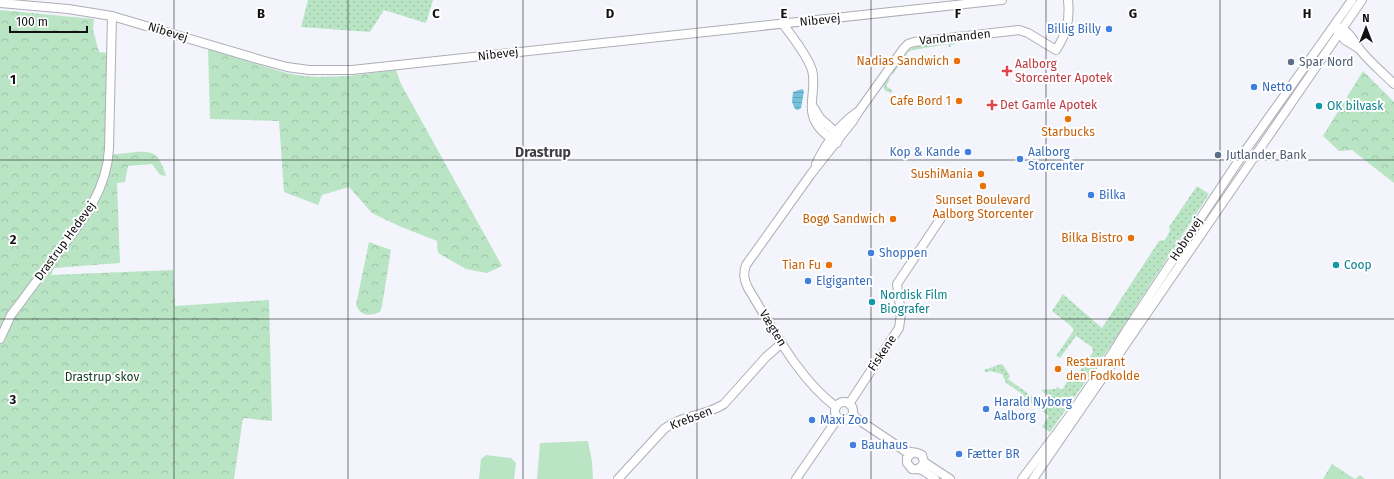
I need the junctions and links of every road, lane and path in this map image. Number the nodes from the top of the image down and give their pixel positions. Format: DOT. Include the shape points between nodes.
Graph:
graph roads {
  1 [pos="1002,0"];
  2 [pos="1068,0"];
  3 [pos="1352,0"];
  4 [pos="1362,0"];
  5 [pos="0,3"];
  6 [pos="112,16"];
  7 [pos="782,23"];
  8 [pos="1333,26"];
  9 [pos="1340,31"];
  10 [pos="1394,84"];
  11 [pos="836,138"];
  12 [pos="943,215"];
  13 [pos="763,241"];
  14 [pos="0,339"];
  15 [pos="782,343"];
  16 [pos="849,404"];
  17 [pos="836,407"];
  18 [pos="850,416"];
  19 [pos="838,418"];
  20 [pos="912,453"];
  21 [pos="906,460"];
  22 [pos="924,462"];
  23 [pos="918,469"];
  24 [pos="618,479"];
  25 [pos="796,479"];
  26 [pos="935,479"];
  27 [pos="950,479"];
  28 [pos="1022,479"];
  29 [pos="1033,479"];
  1 -- 7 [label="street, Nibevej"];
  2 -- 11 [label="street, Vandmanden" via="1068,22 1056,50 1019,30 908,44"];
  3 -- 8 [label="street, Hobrovej"];
  4 -- 9 [label="street, Hobrovej"];
  5 -- 6 [label="street, Nibevej"];
  6 -- 7 [label="street, Nibevej" via="291,68 330,71"];
  6 -- 14 [label="street, Drastrup Hedevej" via="109,160 105,174 85,218 11,315"];
  7 -- 11 [label="street" via="811,68 815,122"];
  8 -- 9 [label="street"];
  8 -- 28 [label="street, Hobrovej" via="1239,160 1077,404"];
  9 -- 10 [label="street"];
  9 -- 29 [label="street, Hobrovej"];
  11 -- 13 [label="street, Vandmanden" via="820,155 811,174"];
  12 -- 16 [label="street, Fiskene" via="897,284 901,314 899,328"];
  13 -- 15 [label="street, Vægten" via="746,265 744,280"];
  15 -- 17 [label="street, Vægten" via="810,382"];
  15 -- 24 [label="street, Krebsen" via="724,404 670,424"];
  16 -- 17 [label="street" via="843,402"];
  16 -- 18 [label="street" via="852,408"];
  17 -- 19 [label="street"];
  18 -- 19 [label="street" via="843,420"];
  18 -- 20 [label="street"];
  18 -- 21 [label="street"];
  19 -- 25 [label="street"];
  20 -- 21 [label="street"];
  20 -- 22 [label="street" via="920,454"];
  21 -- 23 [label="street" via="910,468"];
  22 -- 23 [label="street"];
  22 -- 27 [label="street"];
  23 -- 26 [label="street"];
}
